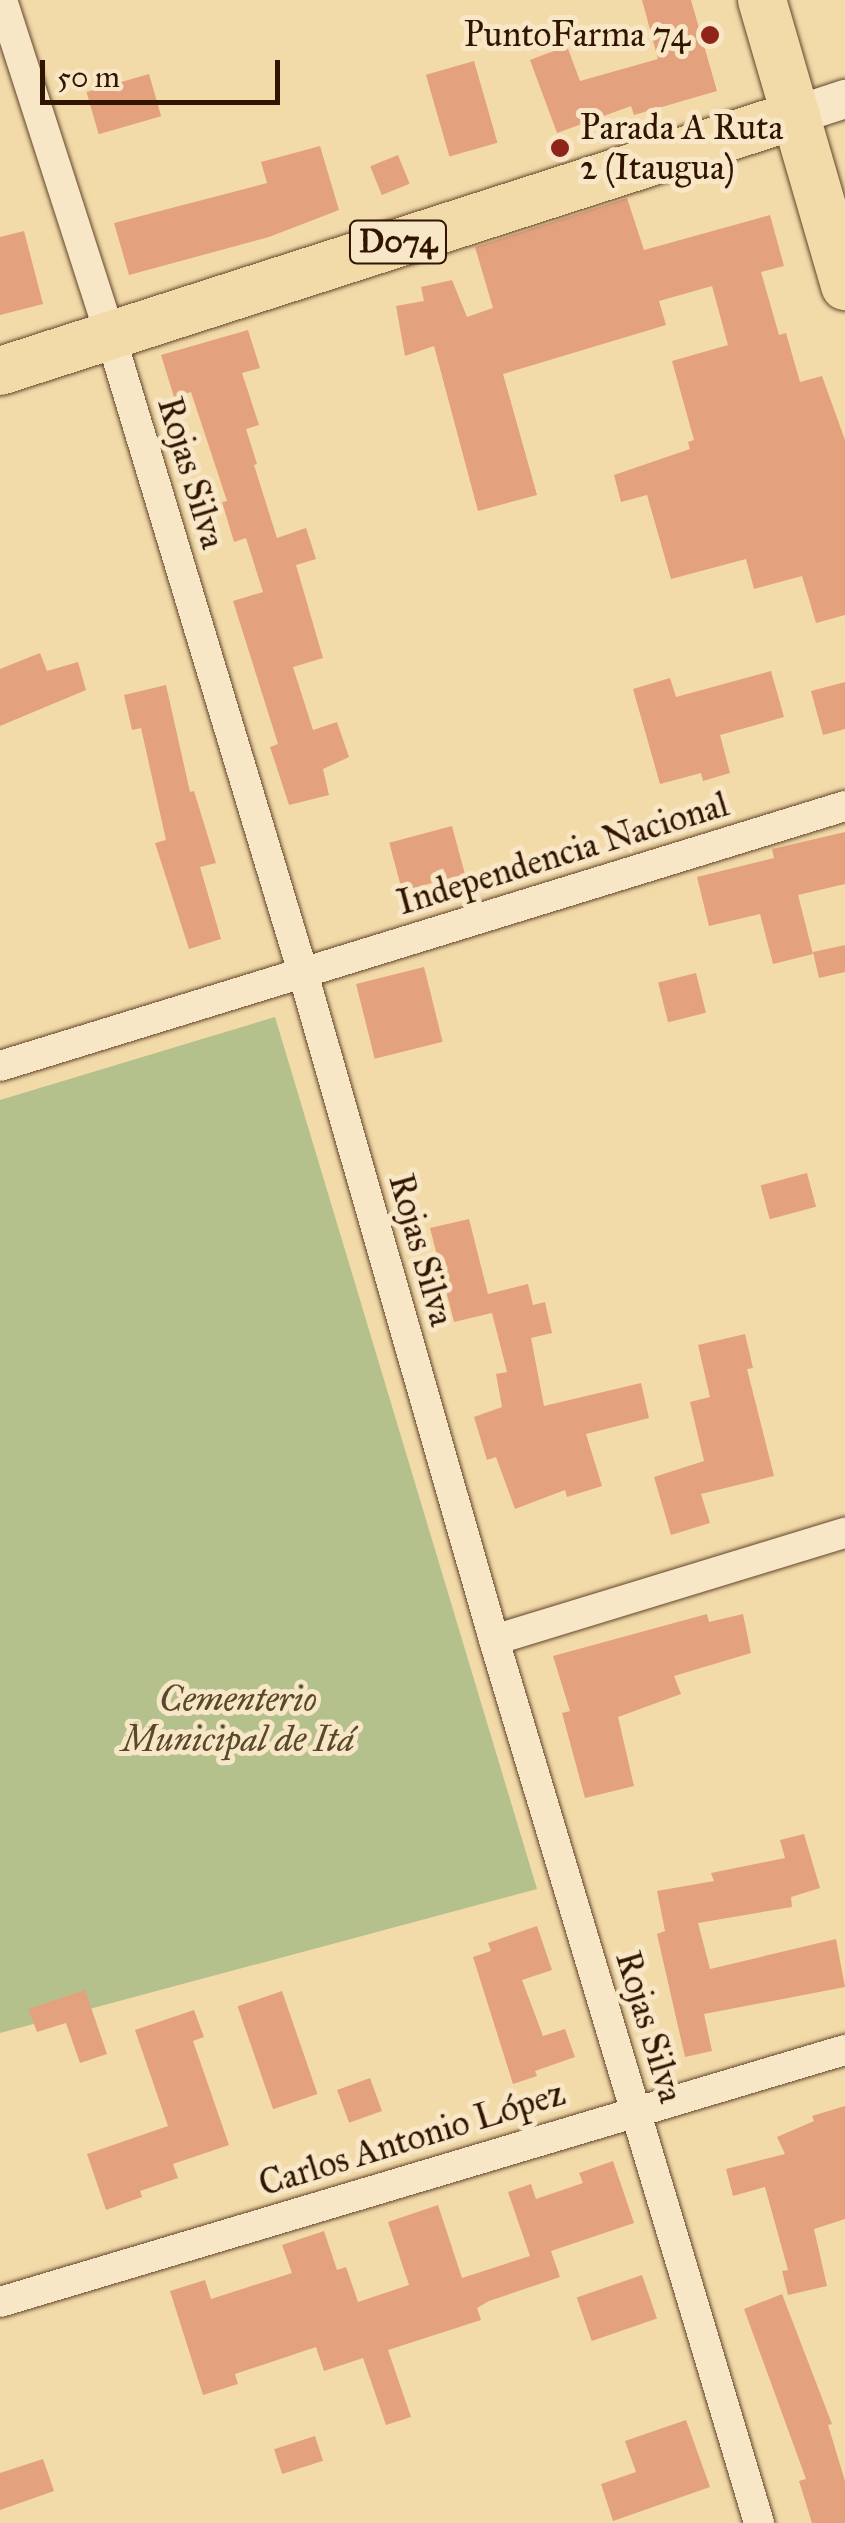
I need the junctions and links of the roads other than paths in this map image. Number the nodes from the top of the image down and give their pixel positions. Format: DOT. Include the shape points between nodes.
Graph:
graph roads {
  1 [pos="2,0"];
  2 [pos="762,0"];
  3 [pos="845,99"];
  4 [pos="796,115"];
  5 [pos="845,286"];
  6 [pos="110,334"];
  7 [pos="0,371"];
  8 [pos="845,806"];
  9 [pos="303,973"];
  10 [pos="0,1066"];
  11 [pos="845,1533"];
  12 [pos="494,1640"];
  13 [pos="845,2050"];
  14 [pos="635,2111"];
  15 [pos="0,2302"];
  16 [pos="760,2523"];
  1 -- 6 [label="street, Rojas Silva"];
  2 -- 4 [label="main road"];
  3 -- 4 [label="street, D074"];
  4 -- 5 [label="main road"];
  4 -- 6 [label="main road, D074"];
  6 -- 7 [label="main road, D074"];
  6 -- 9 [label="street, Rojas Silva"];
  8 -- 9 [label="street, Independencia Nacional"];
  9 -- 10 [label="street, Independencia Nacional"];
  9 -- 12 [label="street, Rojas Silva"];
  11 -- 12 [label="street"];
  12 -- 14 [label="street, Rojas Silva"];
  13 -- 14 [label="street, Carlos Antonio López"];
  14 -- 15 [label="street, Carlos Antonio López"];
  14 -- 16 [label="street, Rojas Silva"];
}
